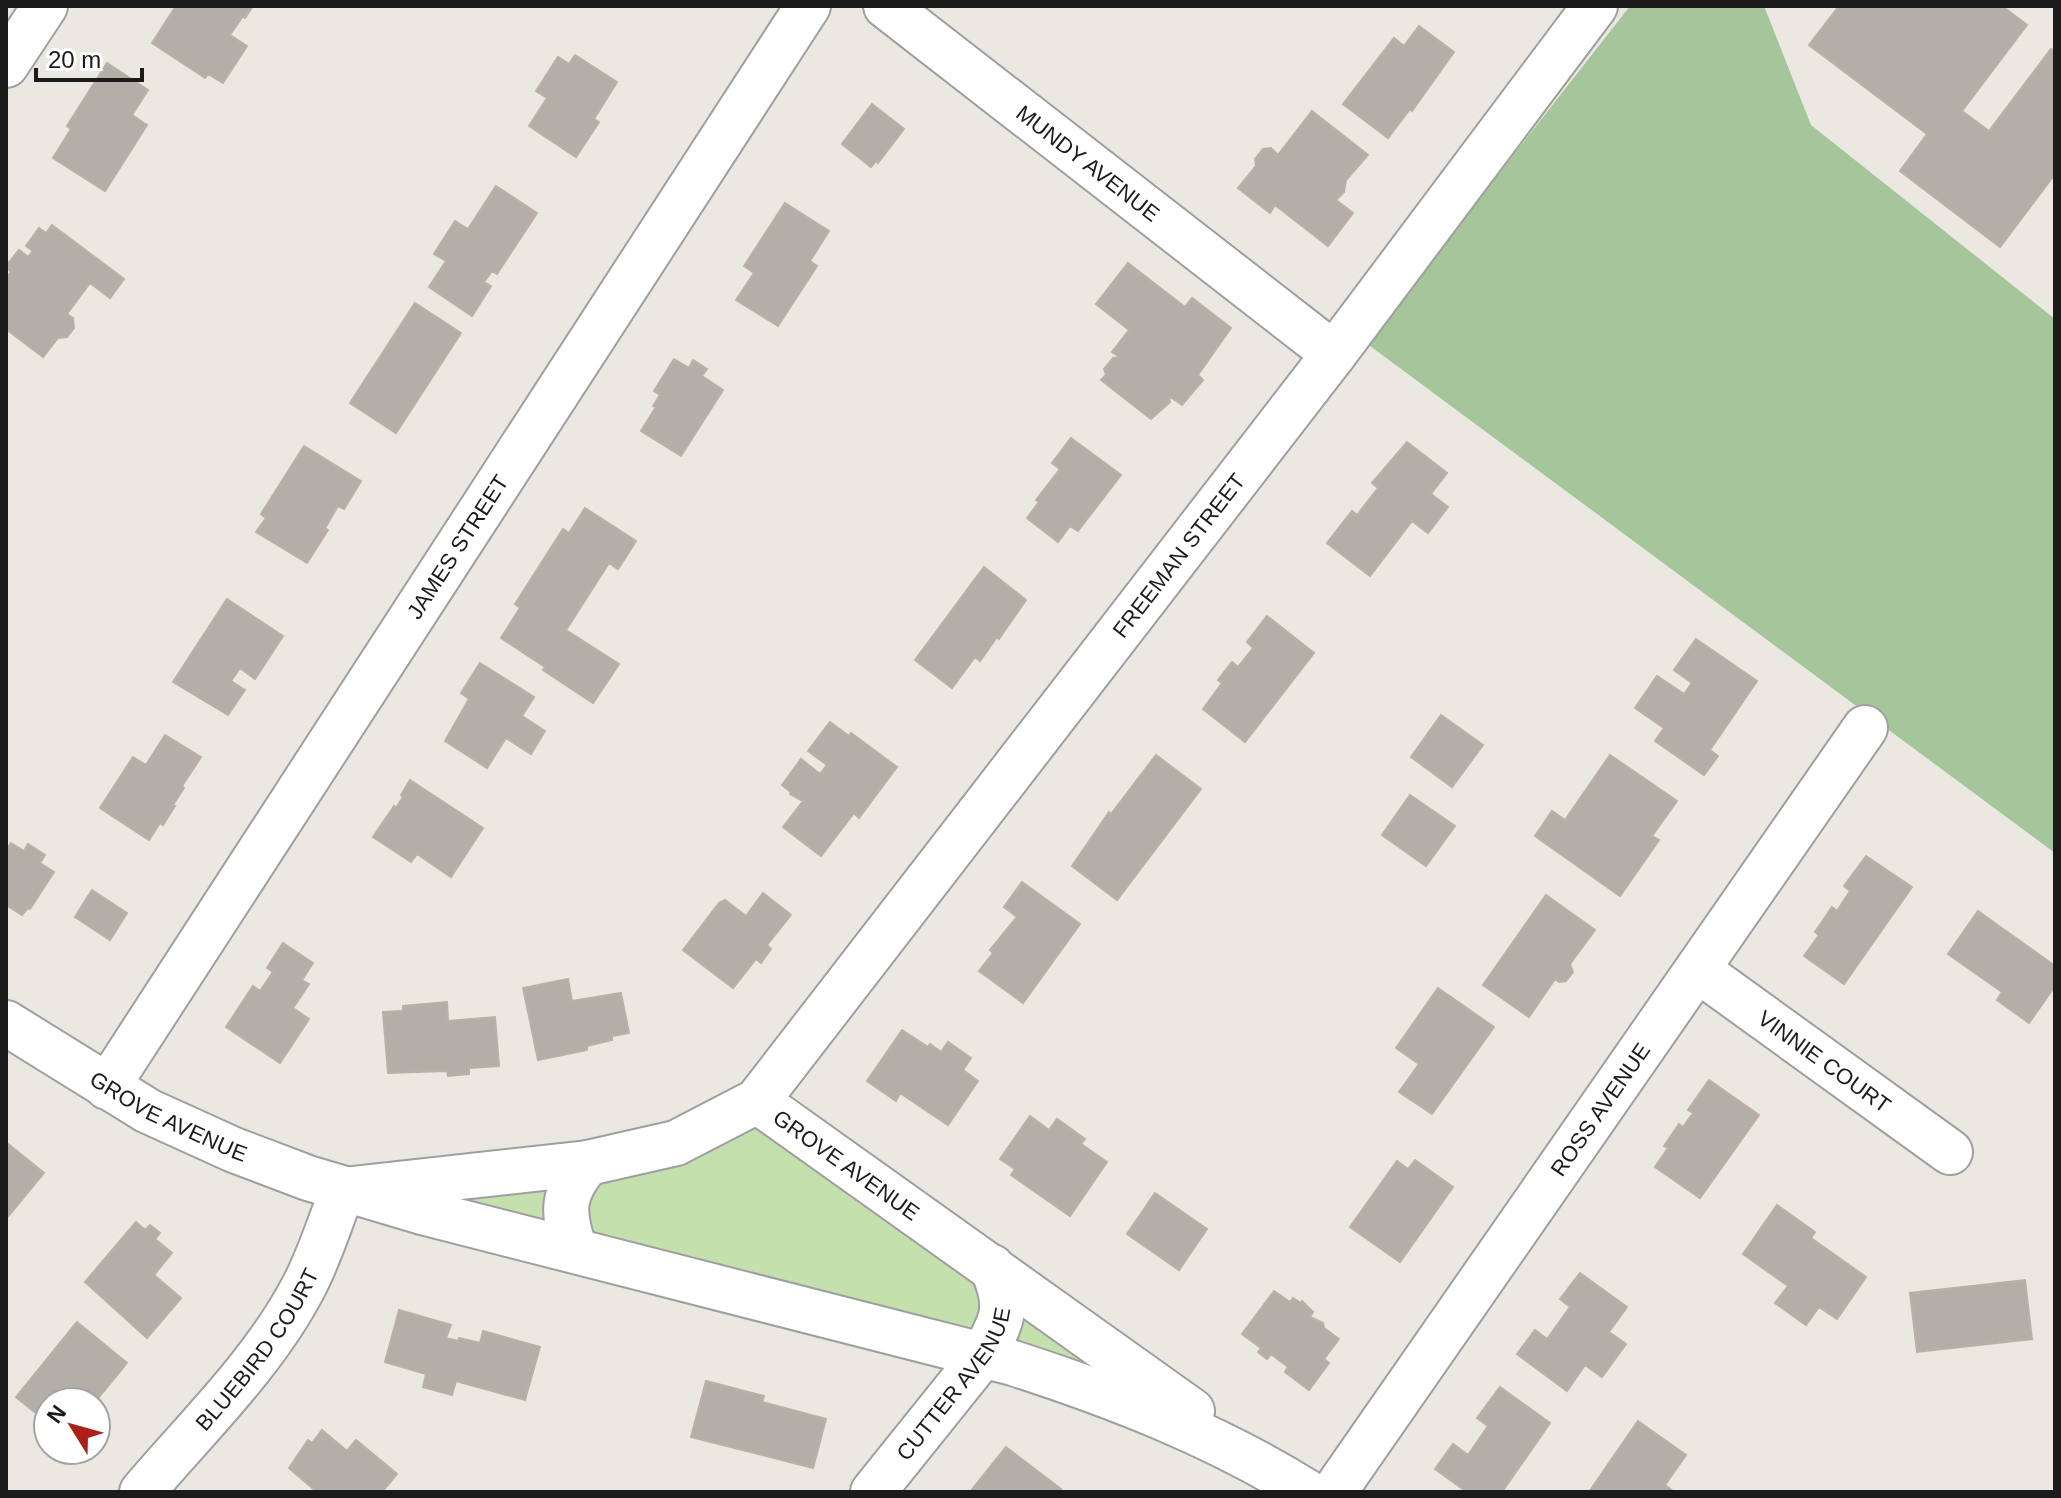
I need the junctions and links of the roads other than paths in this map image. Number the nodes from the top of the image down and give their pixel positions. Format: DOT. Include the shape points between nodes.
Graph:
graph roads {
  1 [pos="45,6"];
  2 [pos="808,6"];
  3 [pos="886,6"];
  4 [pos="1595,6"];
  5 [pos="6,65"];
  6 [pos="1334,354"];
  7 [pos="1865,728"];
  8 [pos="1698,970"];
  9 [pos="6,1023"];
  10 [pos="107,1087"];
  11 [pos="757,1101"];
  12 [pos="1950,1152"];
  13 [pos="588,1163"];
  14 [pos="343,1190"];
  15 [pos="575,1250"];
  16 [pos="992,1267"];
  17 [pos="983,1355"];
  18 [pos="1296,1485"];
  19 [pos="142,1492"];
  20 [pos="873,1492"];
  21 [pos="1334,1492"];
  1 -- 5 [label="street"];
  2 -- 10 [label="street, JAMES STREET"];
  3 -- 6 [label="street, MUNDY AVENUE"];
  4 -- 6 [label="street, FREEMAN STREET"];
  6 -- 11 [label="street, FREEMAN STREET"];
  7 -- 8 [label="street, ROSS AVENUE"];
  8 -- 12 [label="street, VINNIE COURT"];
  8 -- 21 [label="street, ROSS AVENUE"];
  9 -- 10 [label="street, GROVE AVENUE"];
  10 -- 14 [label="street, GROVE AVENUE" via="234,1150"];
  11 -- 13 [label="street, GROVE AVENUE" via="676,1143"];
  11 -- 16 [label="street, GROVE AVENUE"];
  13 -- 14 [label="street, GROVE AVENUE"];
  13 -- 15 [label="street" via="565,1207"];
  14 -- 15 [label="street, GROVE AVENUE"];
  14 -- 19 [label="street, BLUEBIRD COURT" via="305,1285 281,1324"];
  15 -- 17 [label="street, GROVE AVENUE"];
  16 -- 17 [label="street, CUTTER AVENUE" via="1003,1315"];
  16 -- 18 [label="street, GROVE AVENUE"];
  17 -- 18 [label="street, GROVE AVENUE" via="1144,1410"];
  17 -- 20 [label="street, CUTTER AVENUE"];
}
